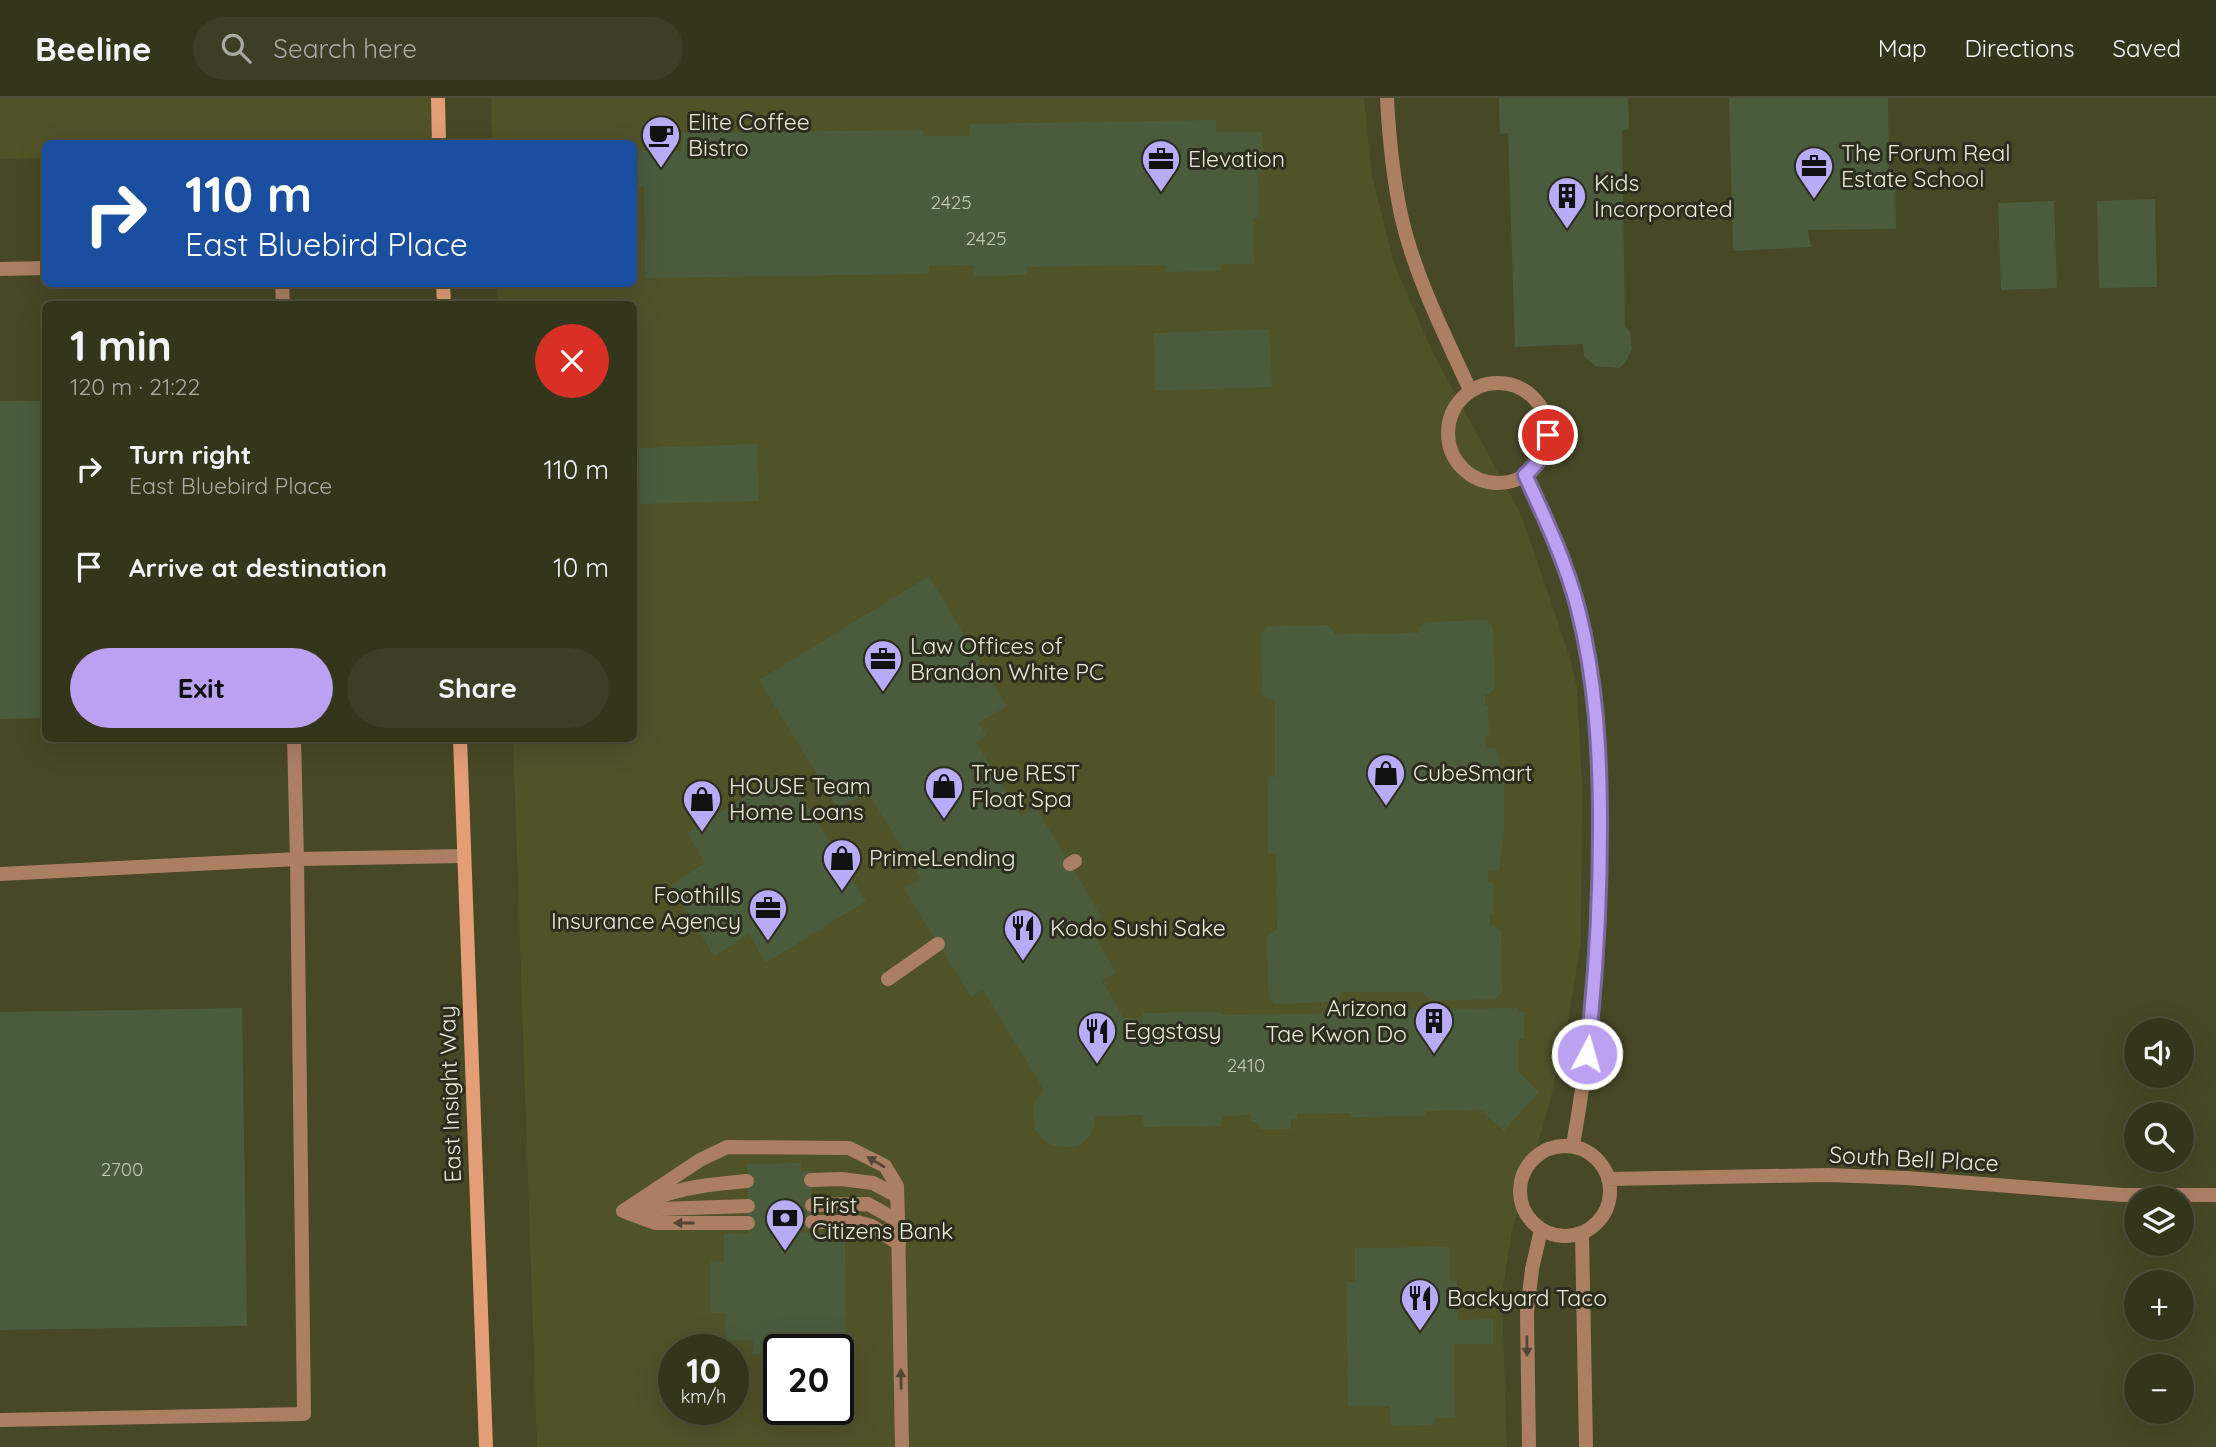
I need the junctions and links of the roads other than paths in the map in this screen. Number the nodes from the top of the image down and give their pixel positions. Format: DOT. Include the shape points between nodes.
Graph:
graph roads {
  1 [pos="438,98"];
  2 [pos="1387,98"];
  3 [pos="439,140"];
  4 [pos="42,268"];
  5 [pos="0,269"];
  6 [pos="1470,390"];
  7 [pos="1525,475"];
  8 [pos="293,742"];
  9 [pos="460,742"];
  10 [pos="464,856"];
  11 [pos="297,859"];
  12 [pos="0,874"];
  13 [pos="938,944"];
  14 [pos="888,979"];
  15 [pos="1573,1145"];
  16 [pos="1608,1179"];
  17 [pos="811,1180"];
  18 [pos="747,1181"];
  19 [pos="2216,1195"];
  20 [pos="897,1196"];
  21 [pos="812,1205"];
  22 [pos="748,1206"];
  23 [pos="623,1211"];
  24 [pos="898,1221"];
  25 [pos="812,1222"];
  26 [pos="748,1223"];
  27 [pos="1541,1230"];
  28 [pos="1582,1234"];
  29 [pos="899,1244"];
  30 [pos="0,1420"];
  31 [pos="486,1447"];
  32 [pos="902,1447"];
  33 [pos="1529,1447"];
  34 [pos="1586,1447"];
  1 -- 3 [label="street"];
  2 -- 6 [label="lane" via="1401,215 1422,285"];
  4 -- 5 [label="lane"];
  6 -- 7 [label="lane" via="1451,414 1449,446 1455,460 1480,480 1495,483"];
  6 -- 7 [label="lane" via="1508,383 1530,393 1540,405 1547,420 1547,443 1537,465"];
  7 -- 15 [label="lane" via="1554,536 1578,607 1598,733 1596,950 1585,1077"];
  8 -- 11 [label="lane"];
  9 -- 10 [label="street, East Insight Way"];
  10 -- 11 [label="lane"];
  10 -- 31 [label="street, East Insight Way"];
  11 -- 12 [label="lane"];
  11 -- 30 [label="lane" via="304,1414"];
  13 -- 14 [label="lane"];
  15 -- 16 [label="lane" via="1597,1159"];
  15 -- 27 [label="lane" via="1542,1152 1522,1174 1521,1202 1526,1216"];
  16 -- 19 [label="lane, South Bell Place" via="1828,1175 2123,1195"];
  16 -- 28 [label="lane" via="1609,1202 1603,1217"];
  17 -- 20 [label="lane" via="873,1183"];
  18 -- 23 [label="lane" via="672,1191"];
  20 -- 23 [label="lane, one-way" via="897,1186 885,1166 849,1148 727,1147"];
  20 -- 24 [label="lane"];
  21 -- 24 [label="lane" via="868,1203"];
  22 -- 23 [label="lane"];
  26 -- 23 [label="lane, one-way" via="655,1223"];
  24 -- 29 [label="lane"];
  25 -- 29 [label="lane" via="857,1222"];
  27 -- 28 [label="lane" via="1562,1237"];
  27 -- 33 [label="lane, one-way" via="1527,1312"];
  28 -- 34 [label="lane"];
  32 -- 29 [label="lane, one-way"];
}
